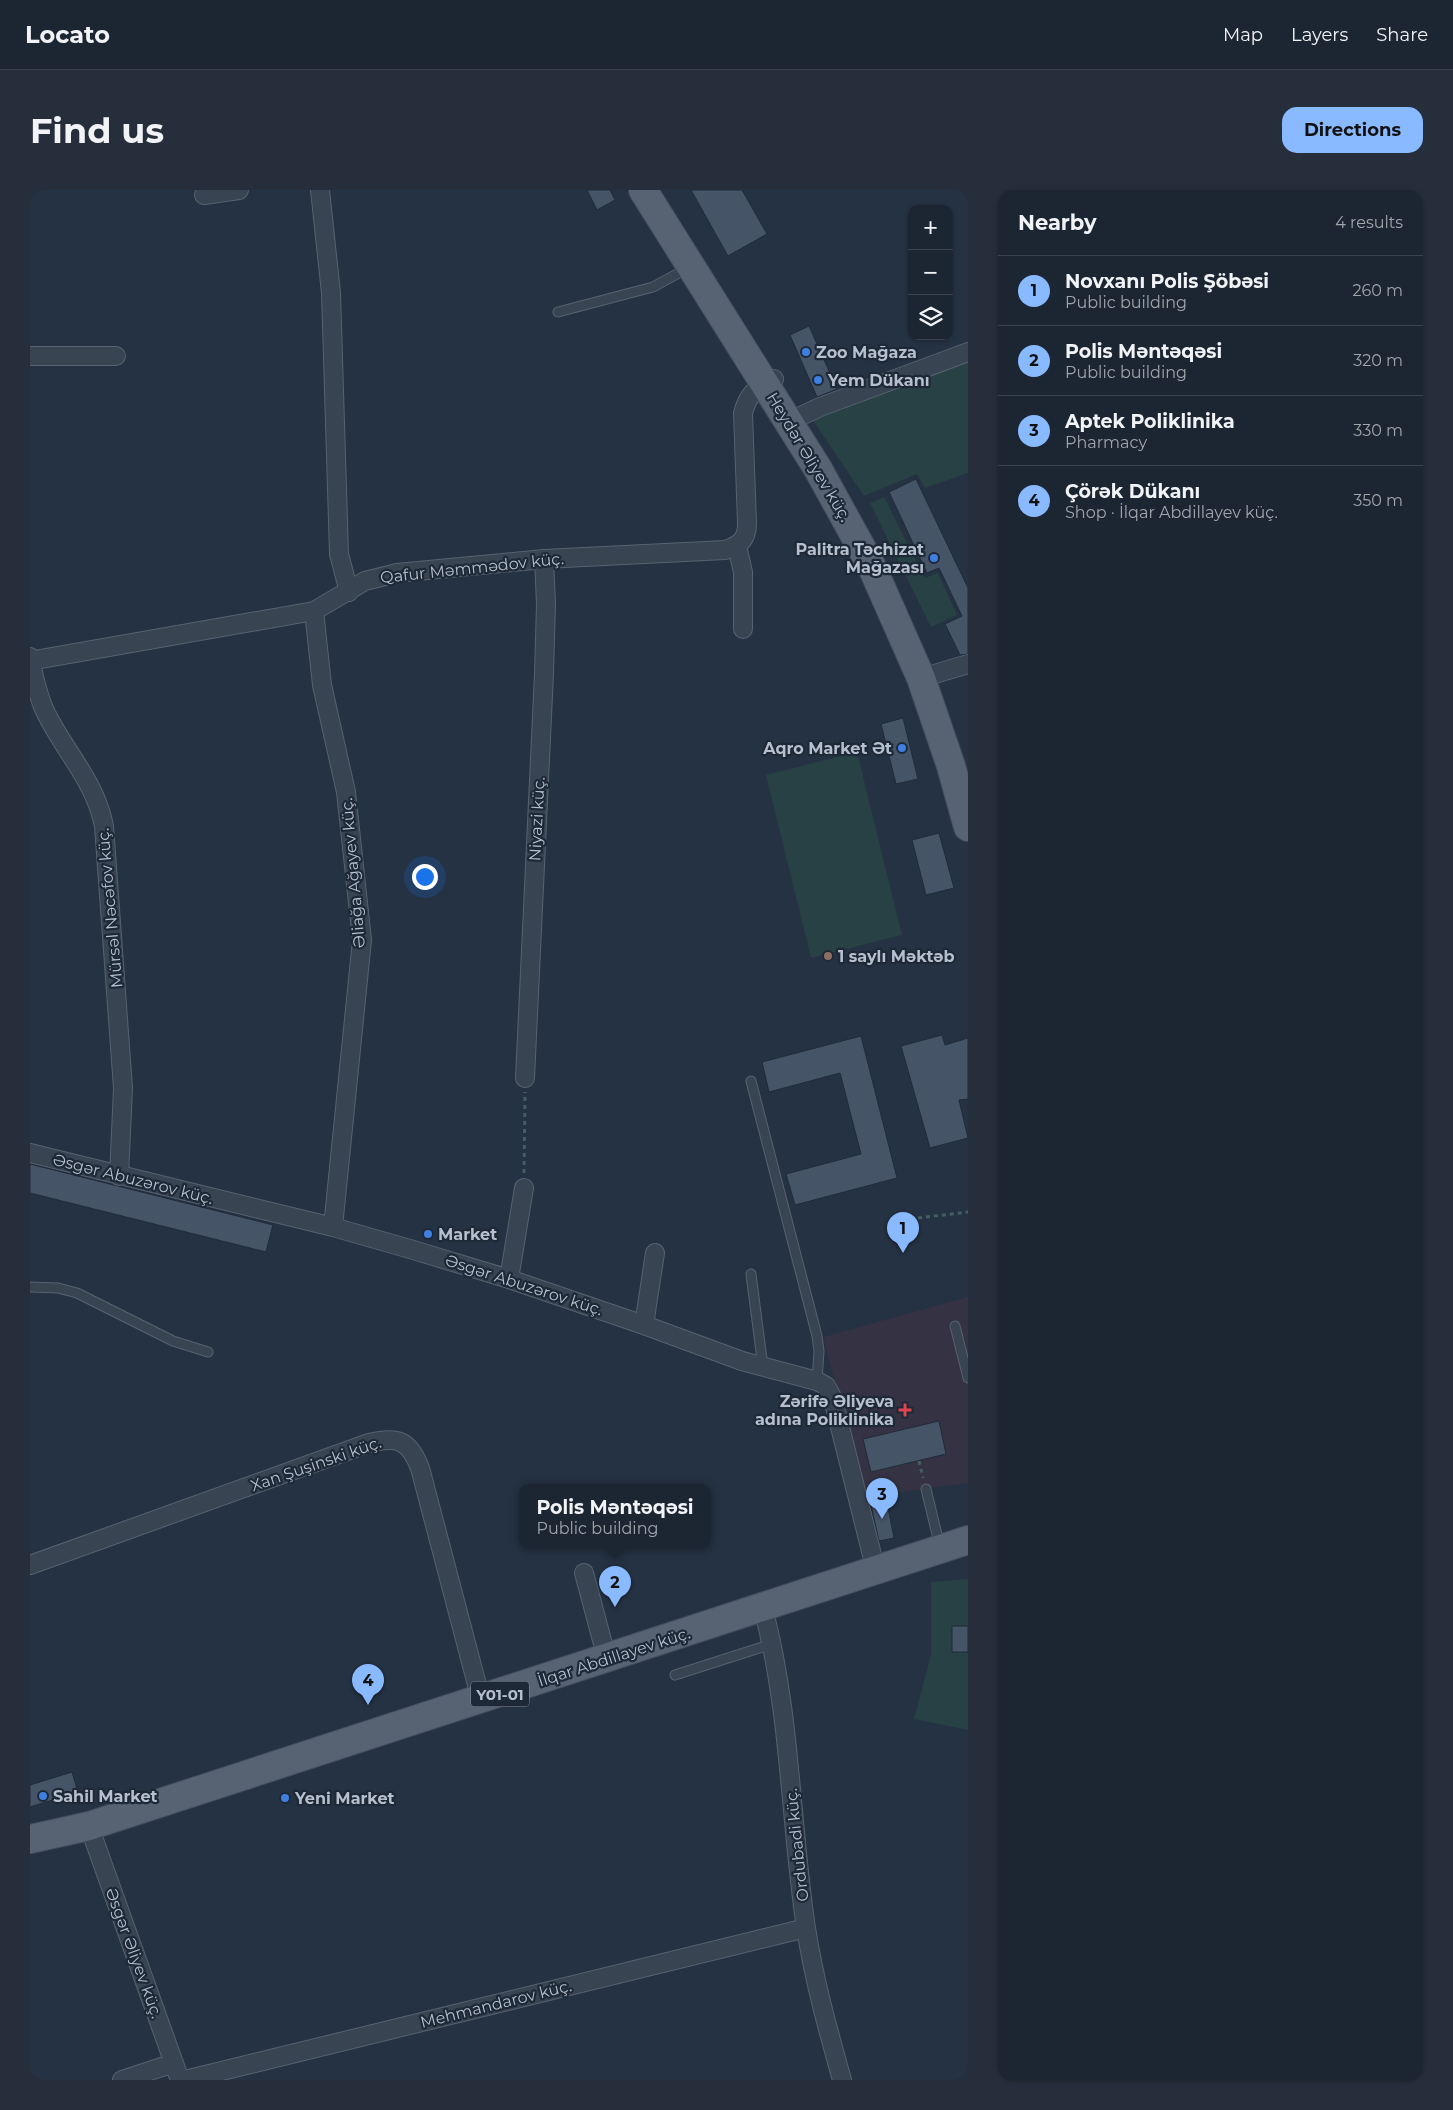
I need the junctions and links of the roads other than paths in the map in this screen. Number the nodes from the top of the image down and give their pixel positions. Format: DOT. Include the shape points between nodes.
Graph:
graph roads {
  1 [pos="239,190"];
  2 [pos="320,190"];
  3 [pos="643,190"];
  4 [pos="660,190"];
  5 [pos="204,195"];
  6 [pos="691,266"];
  7 [pos="558,312"];
  8 [pos="968,352"];
  9 [pos="30,356"];
  10 [pos="116,356"];
  11 [pos="770,381"];
  12 [pos="801,416"];
  13 [pos="738,546"];
  14 [pos="544,559"];
  15 [pos="348,592"];
  16 [pos="314,611"];
  17 [pos="743,629"];
  18 [pos="30,659"];
  19 [pos="968,664"];
  20 [pos="928,675"];
  21 [pos="968,771"];
  22 [pos="968,827"];
  23 [pos="524,1078"];
  24 [pos="751,1081"];
  25 [pos="30,1153"];
  26 [pos="119,1176"];
  27 [pos="524,1188"];
  28 [pos="332,1228"];
  29 [pos="655,1253"];
  30 [pos="751,1274"];
  31 [pos="509,1279"];
  32 [pos="30,1286"];
  33 [pos="644,1325"];
  34 [pos="955,1326"];
  35 [pos="208,1352"];
  36 [pos="763,1367"];
  37 [pos="968,1378"];
  38 [pos="818,1381"];
  39 [pos="926,1489"];
  40 [pos="968,1540"];
  41 [pos="941,1549"];
  42 [pos="30,1565"];
  43 [pos="876,1571"];
  44 [pos="584,1573"];
  45 [pos="763,1608"];
  46 [pos="773,1644"];
  47 [pos="608,1659"];
  48 [pos="674,1675"];
  49 [pos="481,1700"];
  50 [pos="89,1826"];
  51 [pos="30,1838"];
  52 [pos="806,1928"];
  53 [pos="174,2063"];
  54 [pos="122,2080"];
  55 [pos="180,2080"];
  56 [pos="185,2080"];
  57 [pos="842,2080"];
  1 -- 5 [label="street"];
  2 -- 15 [label="street" via="331,293 339,554"];
  3 -- 6 [label="main road, Heydər Əliyev küç."];
  4 -- 11 [label="main road, Heydər Əliyev küç."];
  6 -- 7 [label="lane" via="653,287"];
  6 -- 11 [label="main road, Heydər Əliyev küç."];
  8 -- 12 [label="street"];
  9 -- 10 [label="street"];
  11 -- 12 [label="main road, Heydər Əliyev küç."];
  11 -- 13 [label="street" via="751,393 743,413 747,533"];
  11 -- 20 [label="main road, Heydər Əliyev küç." via="846,517"];
  12 -- 20 [label="main road, Heydər Əliyev küç." via="884,560 919,632"];
  13 -- 14 [label="street, Qafur Məmmədov küç." via="725,550"];
  13 -- 17 [label="street" via="743,572"];
  14 -- 15 [label="street, Qafur Məmmədov küç." via="397,573 365,581"];
  14 -- 23 [label="street, Niyazi küç." via="543,684"];
  15 -- 16 [label="street, Qafur Məmmədov küç."];
  16 -- 18 [label="street, Qafur Məmmədov küç."];
  16 -- 28 [label="street, Əliağa Ağayev küç." via="322,684 346,792 362,940"];
  18 -- 26 [label="street, Mürsəl Nəcəfov küç." via="45,710 101,807 123,1088"];
  19 -- 20 [label="street"];
  20 -- 21 [label="main road, Heydər Əliyev küç."];
  20 -- 22 [label="main road, Heydər Əliyev küç."];
  24 -- 38 [label="lane" via="817,1336"];
  25 -- 26 [label="street, Əsgər Abuzərov küç."];
  26 -- 28 [label="street, Əsgər Abuzərov küç."];
  27 -- 31 [label="street"];
  28 -- 31 [label="street, Əsgər Abuzərov küç."];
  29 -- 33 [label="street"];
  30 -- 36 [label="lane"];
  31 -- 33 [label="street, Əsgər Abuzərov küç."];
  32 -- 35 [label="lane" via="77,1293 174,1341"];
  33 -- 36 [label="street, Əsgər Abuzərov küç."];
  34 -- 37 [label="lane"];
  36 -- 38 [label="street, Əsgər Abuzərov küç."];
  38 -- 43 [label="street" via="826,1386 833,1399"];
  39 -- 41 [label="lane"];
  40 -- 41 [label="main road, İlqar Abdillayev küç. / Y01-01"];
  41 -- 43 [label="main road, İlqar Abdillayev küç. / Y01-01"];
  42 -- 49 [label="street, Xan Şuşinski küç." via="369,1443 398,1440 407,1445 420,1468"];
  43 -- 45 [label="main road, İlqar Abdillayev küç. / Y01-01"];
  44 -- 47 [label="street"];
  45 -- 46 [label="street, Ordubadi küç."];
  45 -- 47 [label="main road, İlqar Abdillayev küç. / Y01-01"];
  46 -- 48 [label="lane"];
  46 -- 52 [label="street, Ordubadi küç."];
  47 -- 49 [label="main road, İlqar Abdillayev küç. / Y01-01"];
  49 -- 50 [label="main road, İlqar Abdillayev küç. / Y01-01"];
  50 -- 51 [label="main road, İlqar Abdillayev küç. / Y01-01"];
  50 -- 53 [label="street, Əsgər Əliyev küç."];
  52 -- 56 [label="street, Mehmandarov küç."];
  52 -- 57 [label="street, Ordubadi küç." via="819,1996"];
  53 -- 54 [label="street"];
  53 -- 55 [label="street, Əsgər Əliyev küç."];
}
